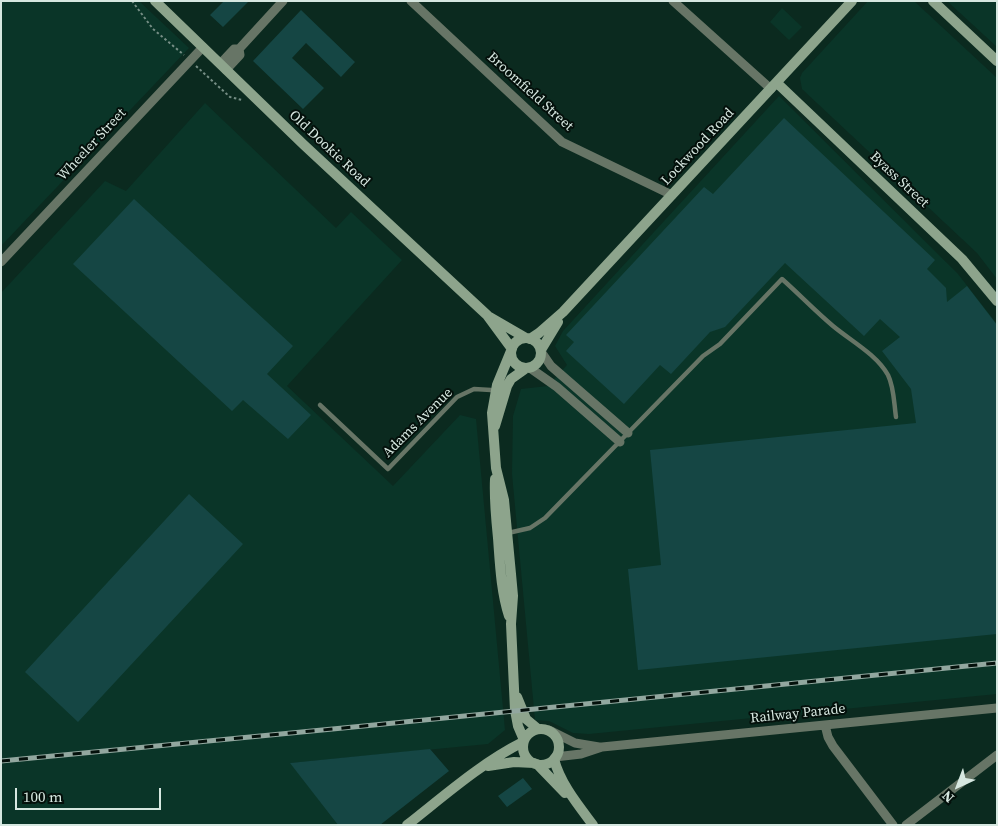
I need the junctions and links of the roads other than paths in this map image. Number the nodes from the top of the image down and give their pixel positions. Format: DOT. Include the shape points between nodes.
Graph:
graph roads {
  1 [pos="155,1"];
  2 [pos="284,1"];
  3 [pos="411,1"];
  4 [pos="672,1"];
  5 [pos="852,1"];
  6 [pos="933,1"];
  7 [pos="203,47"];
  8 [pos="997,61"];
  9 [pos="223,67"];
  10 [pos="774,86"];
  11 [pos="672,195"];
  12 [pos="1,262"];
  13 [pos="997,301"];
  14 [pos="563,312"];
  15 [pos="487,315"];
  16 [pos="528,338"];
  17 [pos="512,350"];
  18 [pos="542,352"];
  19 [pos="527,369"];
  20 [pos="495,392"];
  21 [pos="320,405"];
  22 [pos="896,416"];
  23 [pos="493,431"];
  24 [pos="628,433"];
  25 [pos="620,442"];
  26 [pos="503,534"];
  27 [pos="500,570"];
  28 [pos="511,574"];
  29 [pos="511,624"];
  30 [pos="515,686"];
  31 [pos="997,708"];
  32 [pos="825,725"];
  33 [pos="544,730"];
  34 [pos="524,741"];
  35 [pos="602,747"];
  36 [pos="997,755"];
  37 [pos="555,758"];
  38 [pos="535,764"];
  39 [pos="474,773"];
  40 [pos="584,814"];
  41 [pos="407,825"];
  42 [pos="593,825"];
  43 [pos="893,825"];
  44 [pos="906,825"];
  1 -- 7 [label="street, Old Dookie Road"];
  2 -- 9 [label="street" via="239,49 240,55"];
  3 -- 11 [label="street, Broomfield Street" via="562,142"];
  4 -- 10 [label="street"];
  5 -- 10 [label="street, Lockwood Road"];
  6 -- 8 [label="street"];
  7 -- 9 [label="street, Old Dookie Road"];
  7 -- 12 [label="street, Wheeler Street"];
  9 -- 15 [label="street, Old Dookie Road"];
  10 -- 11 [label="street, Lockwood Road"];
  10 -- 13 [label="street, Byass Street" via="952,248"];
  11 -- 14 [label="street, Lockwood Road"];
  14 -- 16 [label="street, Lockwood Road" via="539,333"];
  14 -- 18 [label="street, Lockwood Road"];
  15 -- 16 [label="street, Old Dookie Road"];
  15 -- 17 [label="street, Old Dookie Road"];
  16 -- 17 [label="street" via="519,340"];
  16 -- 18 [label="street" via="536,342"];
  17 -- 19 [label="street" via="513,361"];
  17 -- 20 [label="street"];
  18 -- 19 [label="street" via="538,363"];
  18 -- 24 [label="street" via="549,364"];
  19 -- 23 [label="street" via="506,386"];
  19 -- 25 [label="street" via="557,387"];
  20 -- 21 [label="lane, Adams Avenue" via="474,389 457,397 388,469"];
  20 -- 23 [label="street"];
  22 -- 24 [label="lane" via="892,390 882,366 782,279"];
  23 -- 26 [label="street" via="494,500"];
  24 -- 25 [label="lane"];
  25 -- 26 [label="lane" via="545,518 530,528"];
  26 -- 27 [label="street"];
  26 -- 28 [label="street"];
  27 -- 28 [label="street"];
  27 -- 29 [label="street" via="503,598"];
  28 -- 29 [label="street"];
  29 -- 30 [label="street"];
  30 -- 33 [label="street" via="526,719"];
  30 -- 34 [label="street" via="516,718"];
  31 -- 32 [label="street, Railway Parade"];
  32 -- 35 [label="street, Railway Parade"];
  32 -- 43 [label="street" via="833,746"];
  33 -- 34 [label="street" via="530,732"];
  33 -- 35 [label="street, Railway Parade" via="575,743"];
  33 -- 37 [label="street" via="558,742"];
  34 -- 38 [label="street" via="526,757"];
  34 -- 39 [label="street"];
  35 -- 37 [label="street, Railway Parade"];
  36 -- 44 [label="street"];
  37 -- 38 [label="street" via="546,764"];
  37 -- 40 [label="street" via="565,786"];
  38 -- 39 [label="street" via="500,763"];
  38 -- 40 [label="street"];
  39 -- 41 [label="street"];
  40 -- 42 [label="street"];
}
